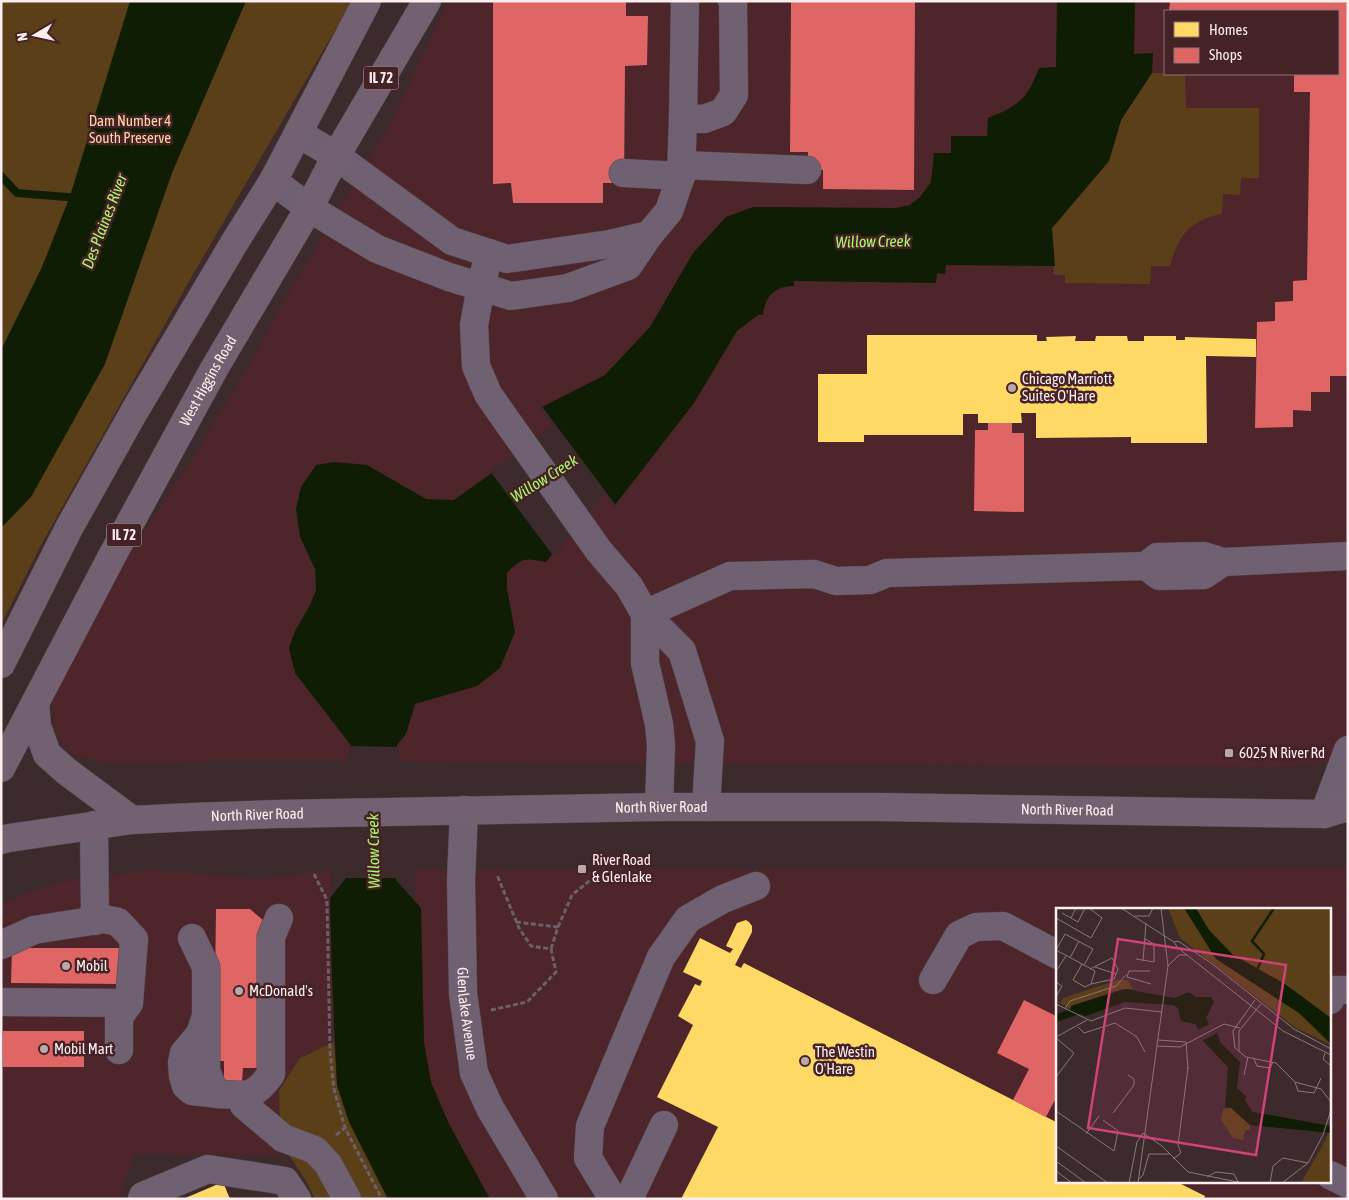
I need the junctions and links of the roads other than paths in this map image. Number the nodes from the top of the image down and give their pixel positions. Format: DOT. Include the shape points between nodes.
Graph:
graph roads {
  1 [pos="368,1"];
  2 [pos="427,1"];
  3 [pos="685,1"];
  4 [pos="732,1"];
  5 [pos="683,118"];
  6 [pos="298,133"];
  7 [pos="336,156"];
  8 [pos="807,170"];
  9 [pos="681,171"];
  10 [pos="623,174"];
  11 [pos="273,181"];
  12 [pos="309,208"];
  13 [pos="649,235"];
  14 [pos="489,253"];
  15 [pos="481,287"];
  16 [pos="1348,556"];
  17 [pos="645,614"];
  18 [pos="1,664"];
  19 [pos="35,703"];
  20 [pos="1348,750"];
  21 [pos="1,768"];
  22 [pos="659,807"];
  23 [pos="706,807"];
  24 [pos="464,810"];
  25 [pos="1340,815"];
  26 [pos="132,820"];
  27 [pos="94,825"];
  28 [pos="1,840"];
  29 [pos="756,886"];
  30 [pos="279,918"];
  31 [pos="95,921"];
  32 [pos="192,938"];
  33 [pos="1,945"];
  34 [pos="1056,954"];
  35 [pos="933,980"];
  36 [pos="1348,990"];
  37 [pos="1332,997"];
  38 [pos="1,1002"];
  39 [pos="129,1003"];
  40 [pos="119,1050"];
  41 [pos="244,1105"];
  42 [pos="664,1125"];
  43 [pos="1332,1176"];
  44 [pos="1348,1184"];
  45 [pos="251,1187"];
  46 [pos="142,1199"];
  47 [pos="296,1199"];
  48 [pos="347,1199"];
  49 [pos="544,1199"];
  50 [pos="613,1199"];
  51 [pos="629,1199"];
  1 -- 6 [label="main road"];
  2 -- 7 [label="main road, West Higgins Road / IL 72"];
  3 -- 5 [label="street"];
  4 -- 5 [label="street" via="734,95 723,112 704,119"];
  5 -- 9 [label="street"];
  6 -- 7 [label="street"];
  6 -- 11 [label="main road"];
  7 -- 12 [label="main road, West Higgins Road / IL 72"];
  7 -- 14 [label="street" via="452,240"];
  8 -- 9 [label="street"];
  9 -- 10 [label="street"];
  9 -- 13 [label="street" via="669,211"];
  11 -- 12 [label="street"];
  11 -- 18 [label="main road" via="134,412 69,528"];
  12 -- 15 [label="street" via="377,249"];
  12 -- 19 [label="main road, West Higgins Road / IL 72" via="214,369"];
  13 -- 14 [label="street" via="507,259"];
  13 -- 15 [label="street" via="628,266 568,288 511,296"];
  14 -- 15 [label="street"];
  15 -- 17 [label="street" via="474,325 476,366 488,394 600,551 629,586"];
  16 -- 17 [label="street" via="1223,562 1204,556 1157,557 1146,566 886,573 870,580 836,581 814,574 730,576"];
  17 -- 22 [label="street" via="645,663 661,745"];
  17 -- 23 [label="street" via="682,651 710,741"];
  19 -- 21 [label="main road, West Higgins Road / IL 72"];
  19 -- 26 [label="main road" via="37,726 47,754"];
  20 -- 25 [label="street"];
  22 -- 23 [label="main road, North River Road"];
  22 -- 24 [label="main road, North River Road"];
  23 -- 25 [label="main road, North River Road"];
  24 -- 26 [label="main road, North River Road"];
  24 -- 49 [label="street, Glenlake Avenue" via="461,880 463,993 474,1074 490,1108"];
  26 -- 27 [label="main road, North River Road"];
  27 -- 28 [label="main road, North River Road"];
  27 -- 31 [label="street"];
  29 -- 50 [label="street" via="723,898 688,919 661,957 590,1126 588,1158"];
  30 -- 32 [label="street" via="271,937 271,1074 256,1092 219,1094 212,1086 206,1071 206,968"];
  31 -- 33 [label="street" via="34,930"];
  31 -- 39 [label="street" via="118,922 134,938"];
  34 -- 35 [label="street" via="1003,926 976,927 960,935"];
  36 -- 37 [label="street" via="1336,990"];
  38 -- 39 [label="street"];
  39 -- 40 [label="street" via="119,1017"];
  41 -- 48 [label="street" via="284,1138 316,1150 328,1164"];
  42 -- 51 [label="street"];
  43 -- 44 [label="street"];
  45 -- 46 [label="street" via="208,1169"];
  45 -- 47 [label="street" via="285,1181"];
}
